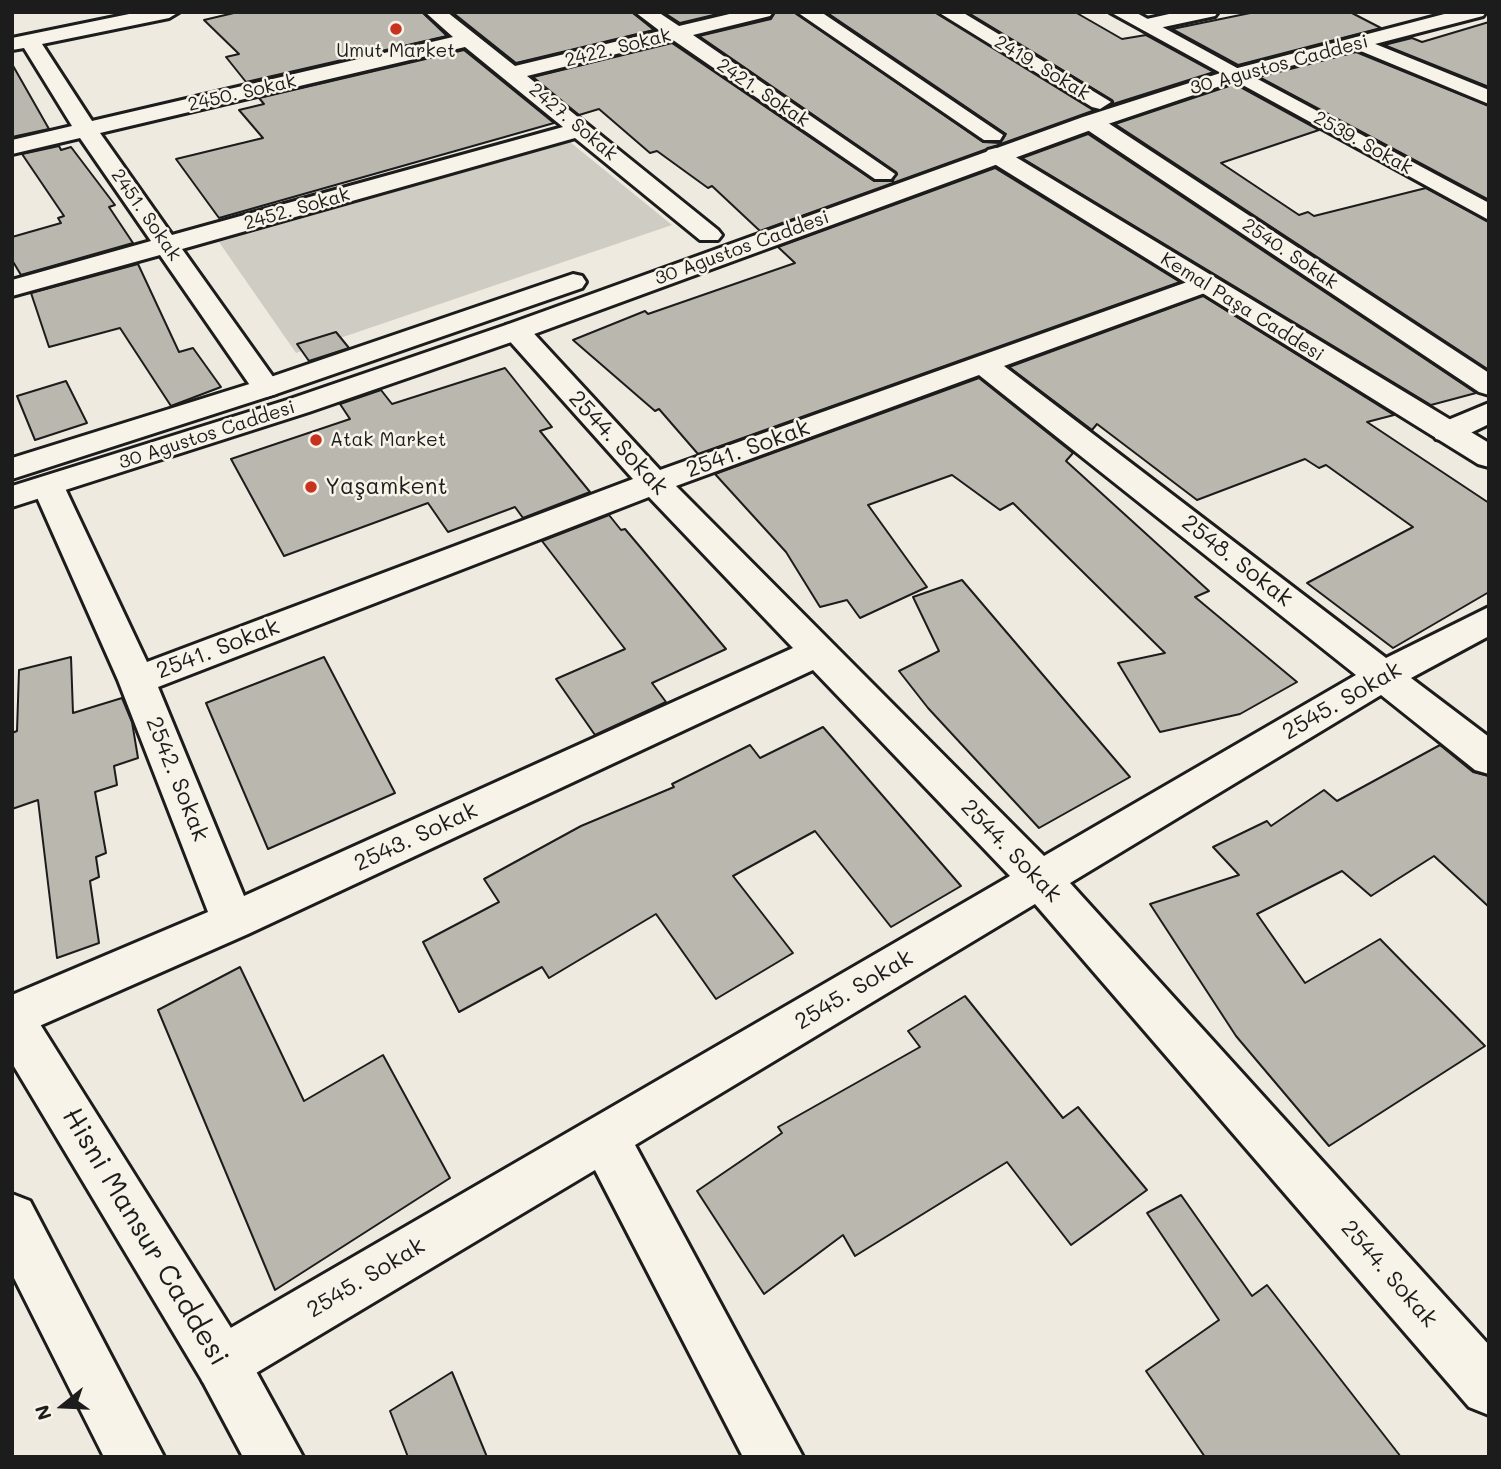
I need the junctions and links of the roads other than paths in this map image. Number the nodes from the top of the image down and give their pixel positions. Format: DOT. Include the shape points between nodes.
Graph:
graph roads {
  1 [pos="169,12"];
  2 [pos="435,12"];
  3 [pos="645,12"];
  4 [pos="762,12"];
  5 [pos="807,12"];
  6 [pos="948,12"];
  7 [pos="1120,12"];
  8 [pos="1208,12"];
  9 [pos="1418,12"];
  10 [pos="1476,12"];
  11 [pos="1144,25"];
  12 [pos="675,33"];
  13 [pos="471,39"];
  14 [pos="20,42"];
  15 [pos="1357,43"];
  16 [pos="1226,68"];
  17 [pos="513,73"];
  18 [pos="1489,98"];
  19 [pos="1095,112"];
  20 [pos="581,129"];
  21 [pos="86,130"];
  22 [pos="994,145"];
  23 [pos="12,146"];
  24 [pos="883,174"];
  25 [pos="1489,213"];
  26 [pos="709,235"];
  27 [pos="168,246"];
  28 [pos="670,249"];
  29 [pos="592,276"];
  30 [pos="1204,284"];
  31 [pos="12,288"];
  32 [pos="516,331"];
  33 [pos="983,364"];
  34 [pos="1489,386"];
  35 [pos="266,388"];
  36 [pos="1489,412"];
  37 [pos="1447,432"];
  38 [pos="1489,457"];
  39 [pos="12,469"];
  40 [pos="654,483"];
  41 [pos="48,486"];
  42 [pos="12,497"];
  43 [pos="1489,621"];
  44 [pos="818,652"];
  45 [pos="1384,676"];
  46 [pos="137,680"];
  47 [pos="1489,759"];
  48 [pos="1040,879"];
  49 [pos="233,921"];
  50 [pos="12,1018"];
  51 [pos="604,1137"];
  52 [pos="12,1219"];
  53 [pos="222,1363"];
  54 [pos="1489,1387"];
  55 [pos="135,1457"];
  56 [pos="274,1457"];
  57 [pos="774,1457"];
  1 -- 14 [label="street"];
  2 -- 13 [label="street, 2427. Sokak"];
  3 -- 12 [label="street, 2421. Sokak"];
  4 -- 12 [label="street, 2422. Sokak"];
  5 -- 22 [label="street, Kemal Paşa Caddesi"];
  6 -- 19 [label="street, 2419. Sokak"];
  7 -- 11 [label="street, 2539. Sokak"];
  8 -- 11 [label="street"];
  9 -- 16 [label="street, 30 Agustos Caddesi"];
  10 -- 15 [label="street, 30 Agustos Caddesi"];
  11 -- 16 [label="street, 2539. Sokak"];
  12 -- 17 [label="street, 2422. Sokak"];
  12 -- 24 [label="street, 2421. Sokak"];
  13 -- 17 [label="street, 2427. Sokak"];
  13 -- 21 [label="street, 2450. Sokak"];
  14 -- 21 [label="street, 2451. Sokak"];
  15 -- 16 [label="street, 30 Agustos Caddesi"];
  15 -- 18 [label="street"];
  16 -- 19 [label="street, 30 Agustos Caddesi"];
  16 -- 25 [label="street, 2539. Sokak"];
  17 -- 20 [label="street, 2427. Sokak"];
  19 -- 22 [label="street, 30 Agustos Caddesi"];
  19 -- 34 [label="street, 2540. Sokak"];
  20 -- 26 [label="street, 2427. Sokak"];
  20 -- 27 [label="street, 2452. Sokak"];
  21 -- 23 [label="street, 2450. Sokak"];
  21 -- 27 [label="street, 2451. Sokak"];
  22 -- 24 [label="street, 30 Agustos Caddesi"];
  22 -- 30 [label="street, Kemal Paşa Caddesi"];
  22 -- 32 [label="street, 30 Agustos Caddesi"];
  24 -- 26 [label="street, 30 Agustos Caddesi"];
  26 -- 28 [label="street, 30 Agustos Caddesi"];
  27 -- 31 [label="street, 2452. Sokak"];
  27 -- 35 [label="street, 2451. Sokak"];
  29 -- 35 [label="street, 30 Agustos Caddesi"];
  30 -- 33 [label="street, 2541. Sokak"];
  30 -- 37 [label="street, Kemal Paşa Caddesi"];
  32 -- 40 [label="street, 2544. Sokak"];
  32 -- 41 [label="street, 30 Agustos Caddesi"];
  33 -- 40 [label="street, 2541. Sokak"];
  33 -- 45 [label="street, 2548. Sokak"];
  35 -- 39 [label="street, 30 Agustos Caddesi"];
  36 -- 37 [label="street"];
  37 -- 38 [label="street, Kemal Paşa Caddesi"];
  40 -- 44 [label="street, 2544. Sokak"];
  40 -- 46 [label="street, 2541. Sokak"];
  41 -- 42 [label="street, 30 Agustos Caddesi"];
  41 -- 46 [label="street, 2542. Sokak"];
  43 -- 45 [label="street, 2545. Sokak"];
  44 -- 48 [label="street, 2544. Sokak"];
  44 -- 49 [label="street, 2543. Sokak"];
  45 -- 47 [label="street, 2548. Sokak"];
  45 -- 48 [label="street, 2545. Sokak"];
  46 -- 49 [label="street, 2542. Sokak"];
  48 -- 51 [label="street, 2545. Sokak"];
  48 -- 54 [label="street, 2544. Sokak"];
  49 -- 50 [label="street, 2543. Sokak"];
  50 -- 53 [label="street, Hisni Mansur Caddesi"];
  51 -- 53 [label="street, 2545. Sokak"];
  51 -- 57 [label="street"];
  52 -- 55 [label="street"];
  53 -- 56 [label="street, Hisni Mansur Caddesi"];
}
